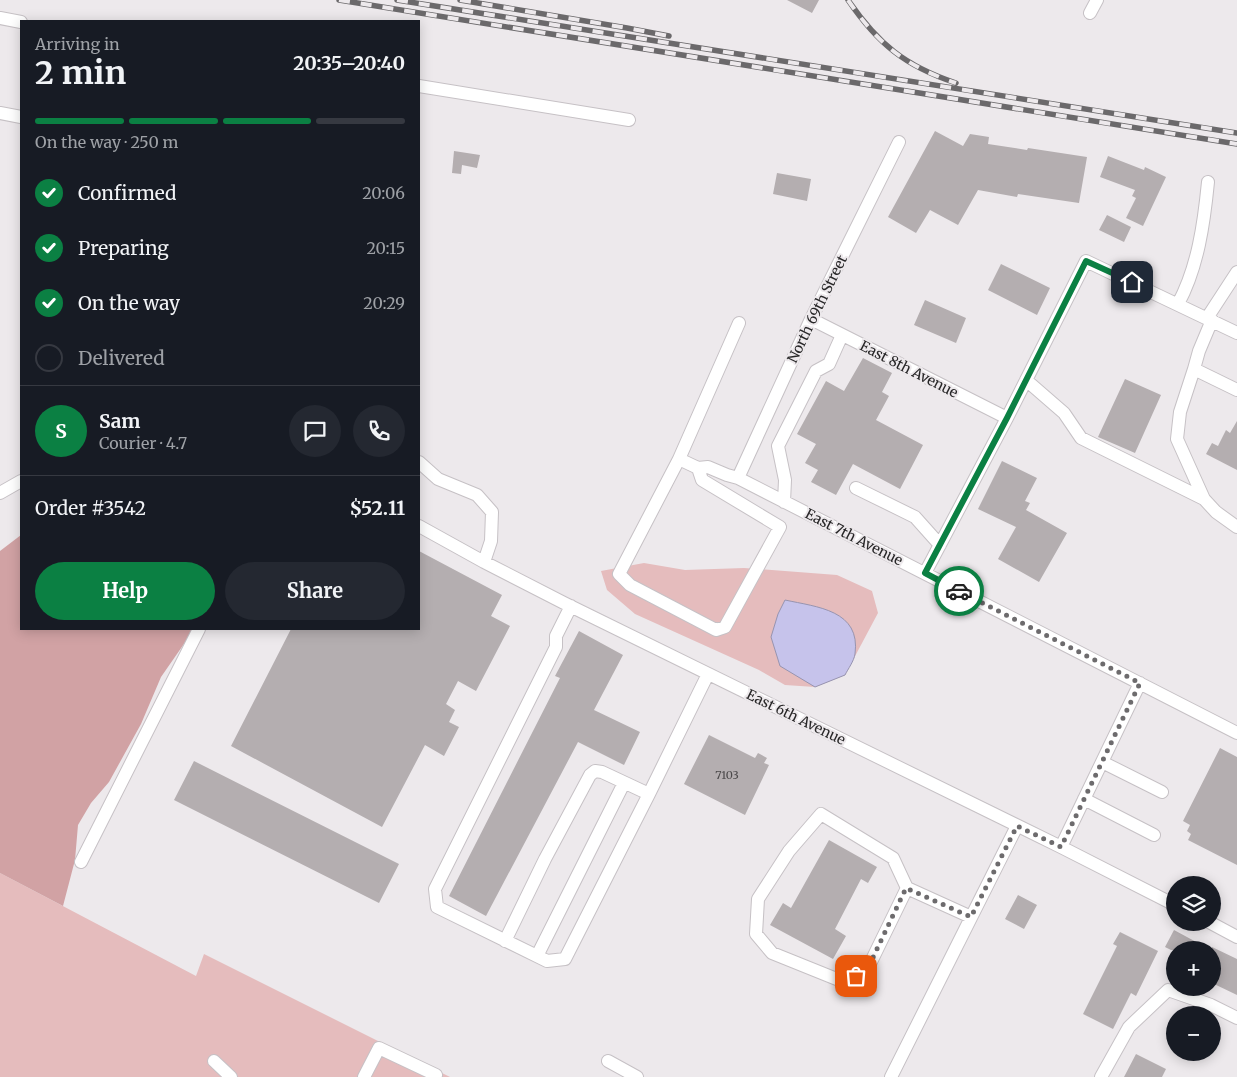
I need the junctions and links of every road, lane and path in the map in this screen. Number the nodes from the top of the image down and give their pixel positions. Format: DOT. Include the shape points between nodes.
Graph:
graph roads {
  1 [pos="1097,0"];
  2 [pos="1090,13"];
  3 [pos="0,18"];
  4 [pos="20,22"];
  5 [pos="420,86"];
  6 [pos="0,114"];
  7 [pos="20,117"];
  8 [pos="629,120"];
  9 [pos="899,142"];
  10 [pos="1208,182"];
  11 [pos="1237,272"];
  12 [pos="1178,304"];
  13 [pos="811,319"];
  14 [pos="1210,319"];
  15 [pos="739,322"];
  16 [pos="1237,333"];
  17 [pos="842,335"];
  18 [pos="1194,369"];
  19 [pos="1026,380"];
  20 [pos="1237,390"];
  21 [pos="1007,418"];
  22 [pos="679,459"];
  23 [pos="420,463"];
  24 [pos="698,468"];
  25 [pos="738,478"];
  26 [pos="20,482"];
  27 [pos="856,488"];
  28 [pos="0,493"];
  29 [pos="1204,499"];
  30 [pos="784,502"];
  31 [pos="420,527"];
  32 [pos="1237,527"];
  33 [pos="940,545"];
  34 [pos="484,562"];
  35 [pos="925,573"];
  36 [pos="571,606"];
  37 [pos="198,630"];
  38 [pos="708,674"];
  39 [pos="1140,683"];
  40 [pos="1237,733"];
  41 [pos="1102,762"];
  42 [pos="624,783"];
  43 [pos="1162,792"];
  44 [pos="649,794"];
  45 [pos="1084,799"];
  46 [pos="1017,826"];
  47 [pos="1154,835"];
  48 [pos="1061,847"];
  49 [pos="81,862"];
  50 [pos="906,888"];
  51 [pos="1166,900"];
  52 [pos="971,917"];
  53 [pos="1221,928"];
  54 [pos="1237,937"];
  55 [pos="505,941"];
  56 [pos="536,956"];
  57 [pos="1237,1018"];
  58 [pos="214,1061"];
  59 [pos="608,1061"];
  60 [pos="231,1077"];
  61 [pos="364,1077"];
  62 [pos="435,1077"];
  63 [pos="637,1077"];
  64 [pos="891,1077"];
  65 [pos="1100,1077"];
  1 -- 2 [label="street"];
  3 -- 4 [label="street"];
  5 -- 8 [label="street"];
  6 -- 7 [label="street"];
  9 -- 13 [label="street, North 69th Street"];
  10 -- 12 [label="street" via="1202,231"];
  11 -- 14 [label="street"];
  12 -- 14 [label="street"];
  12 -- 19 [label="street" via="1086,261"];
  13 -- 17 [label="street, East 8th Avenue"];
  13 -- 25 [label="street, North 69th Street"];
  14 -- 16 [label="street"];
  14 -- 18 [label="street"];
  15 -- 22 [label="street"];
  17 -- 21 [label="street, East 8th Avenue"];
  17 -- 30 [label="street" via="829,364 816,371 778,446 785,480"];
  18 -- 20 [label="street"];
  18 -- 29 [label="street" via="1180,412 1176,439"];
  19 -- 21 [label="street"];
  19 -- 29 [label="street" via="1064,413 1080,438"];
  21 -- 33 [label="street"];
  22 -- 24 [label="street"];
  22 -- 24 [label="street" via="619,574 630,585 716,630 726,627 780,527 702,480"];
  23 -- 34 [label="street" via="438,478 477,494 492,512 491,541"];
  24 -- 25 [label="street, East 7th Avenue" via="708,467"];
  25 -- 30 [label="street, East 7th Avenue"];
  26 -- 28 [label="street"];
  27 -- 33 [label="street" via="914,517"];
  29 -- 32 [label="street"];
  30 -- 35 [label="street, East 7th Avenue"];
  31 -- 34 [label="street, East 6th Avenue"];
  33 -- 35 [label="street"];
  34 -- 36 [label="street, East 6th Avenue"];
  35 -- 39 [label="street, East 7th Avenue"];
  36 -- 38 [label="street, East 6th Avenue"];
  36 -- 55 [label="street" via="556,636 556,647 435,889 437,908"];
  37 -- 49 [label="street"];
  38 -- 44 [label="street"];
  38 -- 46 [label="street, East 6th Avenue"];
  39 -- 40 [label="street, East 7th Avenue"];
  39 -- 41 [label="street"];
  41 -- 43 [label="street"];
  41 -- 45 [label="street"];
  42 -- 44 [label="street"];
  42 -- 55 [label="street" via="602,772 595,771 590,775"];
  42 -- 56 [label="street"];
  44 -- 56 [label="street" via="565,959 547,961"];
  45 -- 47 [label="street"];
  45 -- 48 [label="street"];
  46 -- 48 [label="street, East 6th Avenue"];
  46 -- 52 [label="street"];
  48 -- 51 [label="street, East 6th Avenue"];
  50 -- 50 [label="street" via="893,858 820,814 788,851 758,899 756,934 772,953 844,982 867,970"];
  50 -- 52 [label="street"];
  52 -- 64 [label="street"];
  53 -- 54 [label="street"];
  55 -- 56 [label="street"];
  57 -- 65 [label="street" via="1212,1005 1168,990 1129,1027"];
  58 -- 60 [label="street"];
  59 -- 63 [label="street"];
  61 -- 62 [label="street" via="379,1048"];
}
